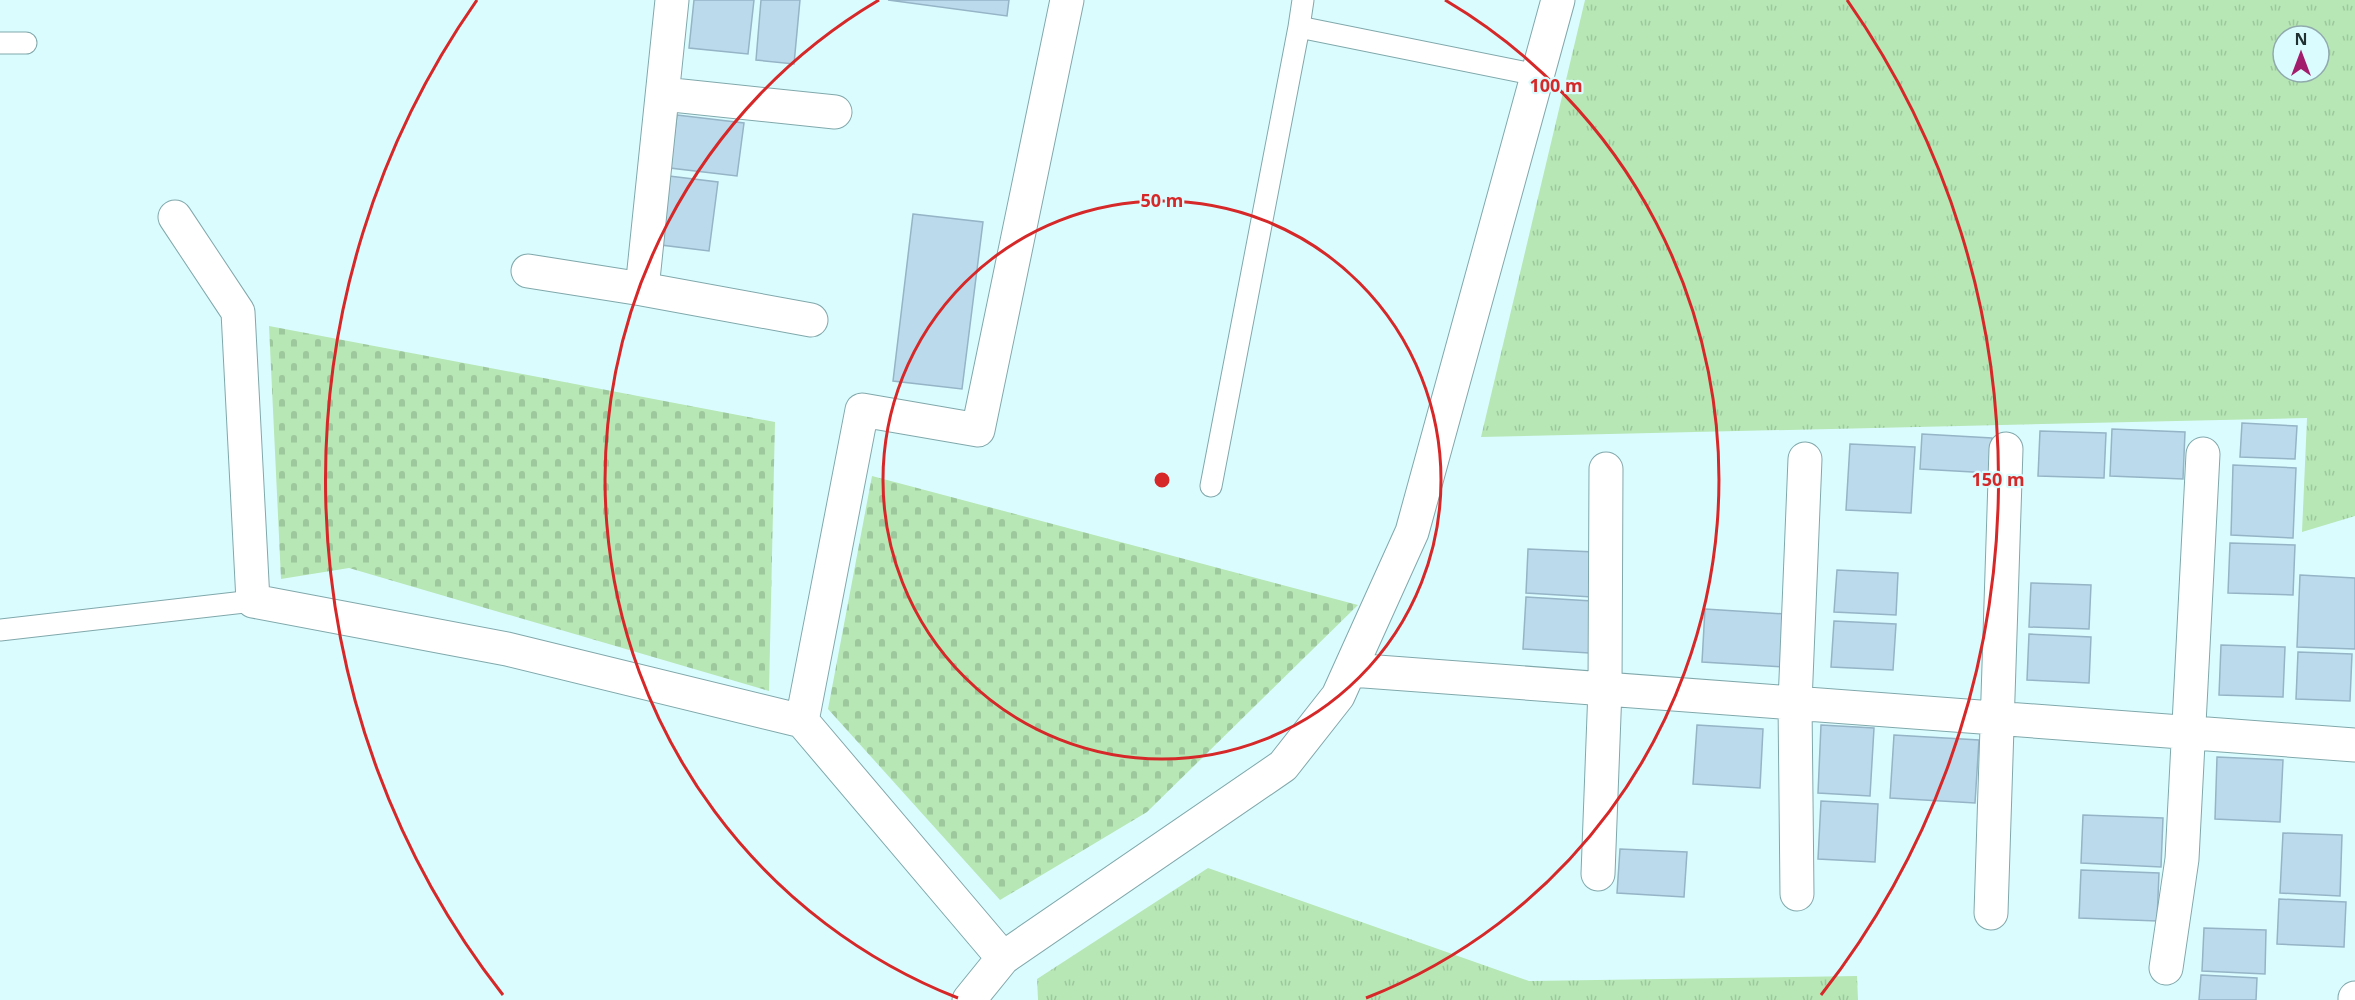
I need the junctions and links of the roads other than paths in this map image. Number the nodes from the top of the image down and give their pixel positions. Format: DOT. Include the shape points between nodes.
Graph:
graph roads {
  1 [pos="672,0"];
  2 [pos="1067,0"];
  3 [pos="1303,0"];
  4 [pos="1558,0"];
  5 [pos="1299,27"];
  6 [pos="0,43"];
  7 [pos="26,43"];
  8 [pos="1537,75"];
  9 [pos="663,94"];
  10 [pos="835,112"];
  11 [pos="175,217"];
  12 [pos="528,272"];
  13 [pos="642,289"];
  14 [pos="811,320"];
  15 [pos="2007,449"];
  16 [pos="2203,454"];
  17 [pos="1804,459"];
  18 [pos="1606,469"];
  19 [pos="1211,486"];
  20 [pos="253,601"];
  21 [pos="0,630"];
  22 [pos="1350,670"];
  23 [pos="1605,689"];
  24 [pos="1795,703"];
  25 [pos="1996,718"];
  26 [pos="802,721"];
  27 [pos="2190,732"];
  28 [pos="2355,745"];
  29 [pos="1598,874"];
  30 [pos="1797,894"];
  31 [pos="1991,913"];
  32 [pos="1004,958"];
  33 [pos="2166,968"];
  34 [pos="969,1000"];
  1 -- 9 [label="street"];
  2 -- 26 [label="street" via="978,430 862,410"];
  3 -- 5 [label="lane"];
  4 -- 8 [label="street"];
  5 -- 8 [label="lane"];
  5 -- 19 [label="lane"];
  6 -- 7 [label="lane"];
  8 -- 22 [label="street" via="1412,532"];
  9 -- 10 [label="street"];
  9 -- 13 [label="street"];
  11 -- 20 [label="street" via="238,312"];
  12 -- 13 [label="street"];
  13 -- 14 [label="street"];
  15 -- 25 [label="street"];
  16 -- 27 [label="street"];
  17 -- 24 [label="street"];
  18 -- 23 [label="street"];
  20 -- 21 [label="lane"];
  20 -- 26 [label="street" via="507,650"];
  22 -- 23 [label="street"];
  22 -- 32 [label="street" via="1338,696 1283,766"];
  23 -- 24 [label="street"];
  23 -- 29 [label="street"];
  24 -- 25 [label="street"];
  24 -- 30 [label="street"];
  25 -- 27 [label="street"];
  25 -- 31 [label="street"];
  26 -- 32 [label="street"];
  27 -- 28 [label="street"];
  27 -- 33 [label="street" via="2182,859"];
  32 -- 34 [label="street"];
}
